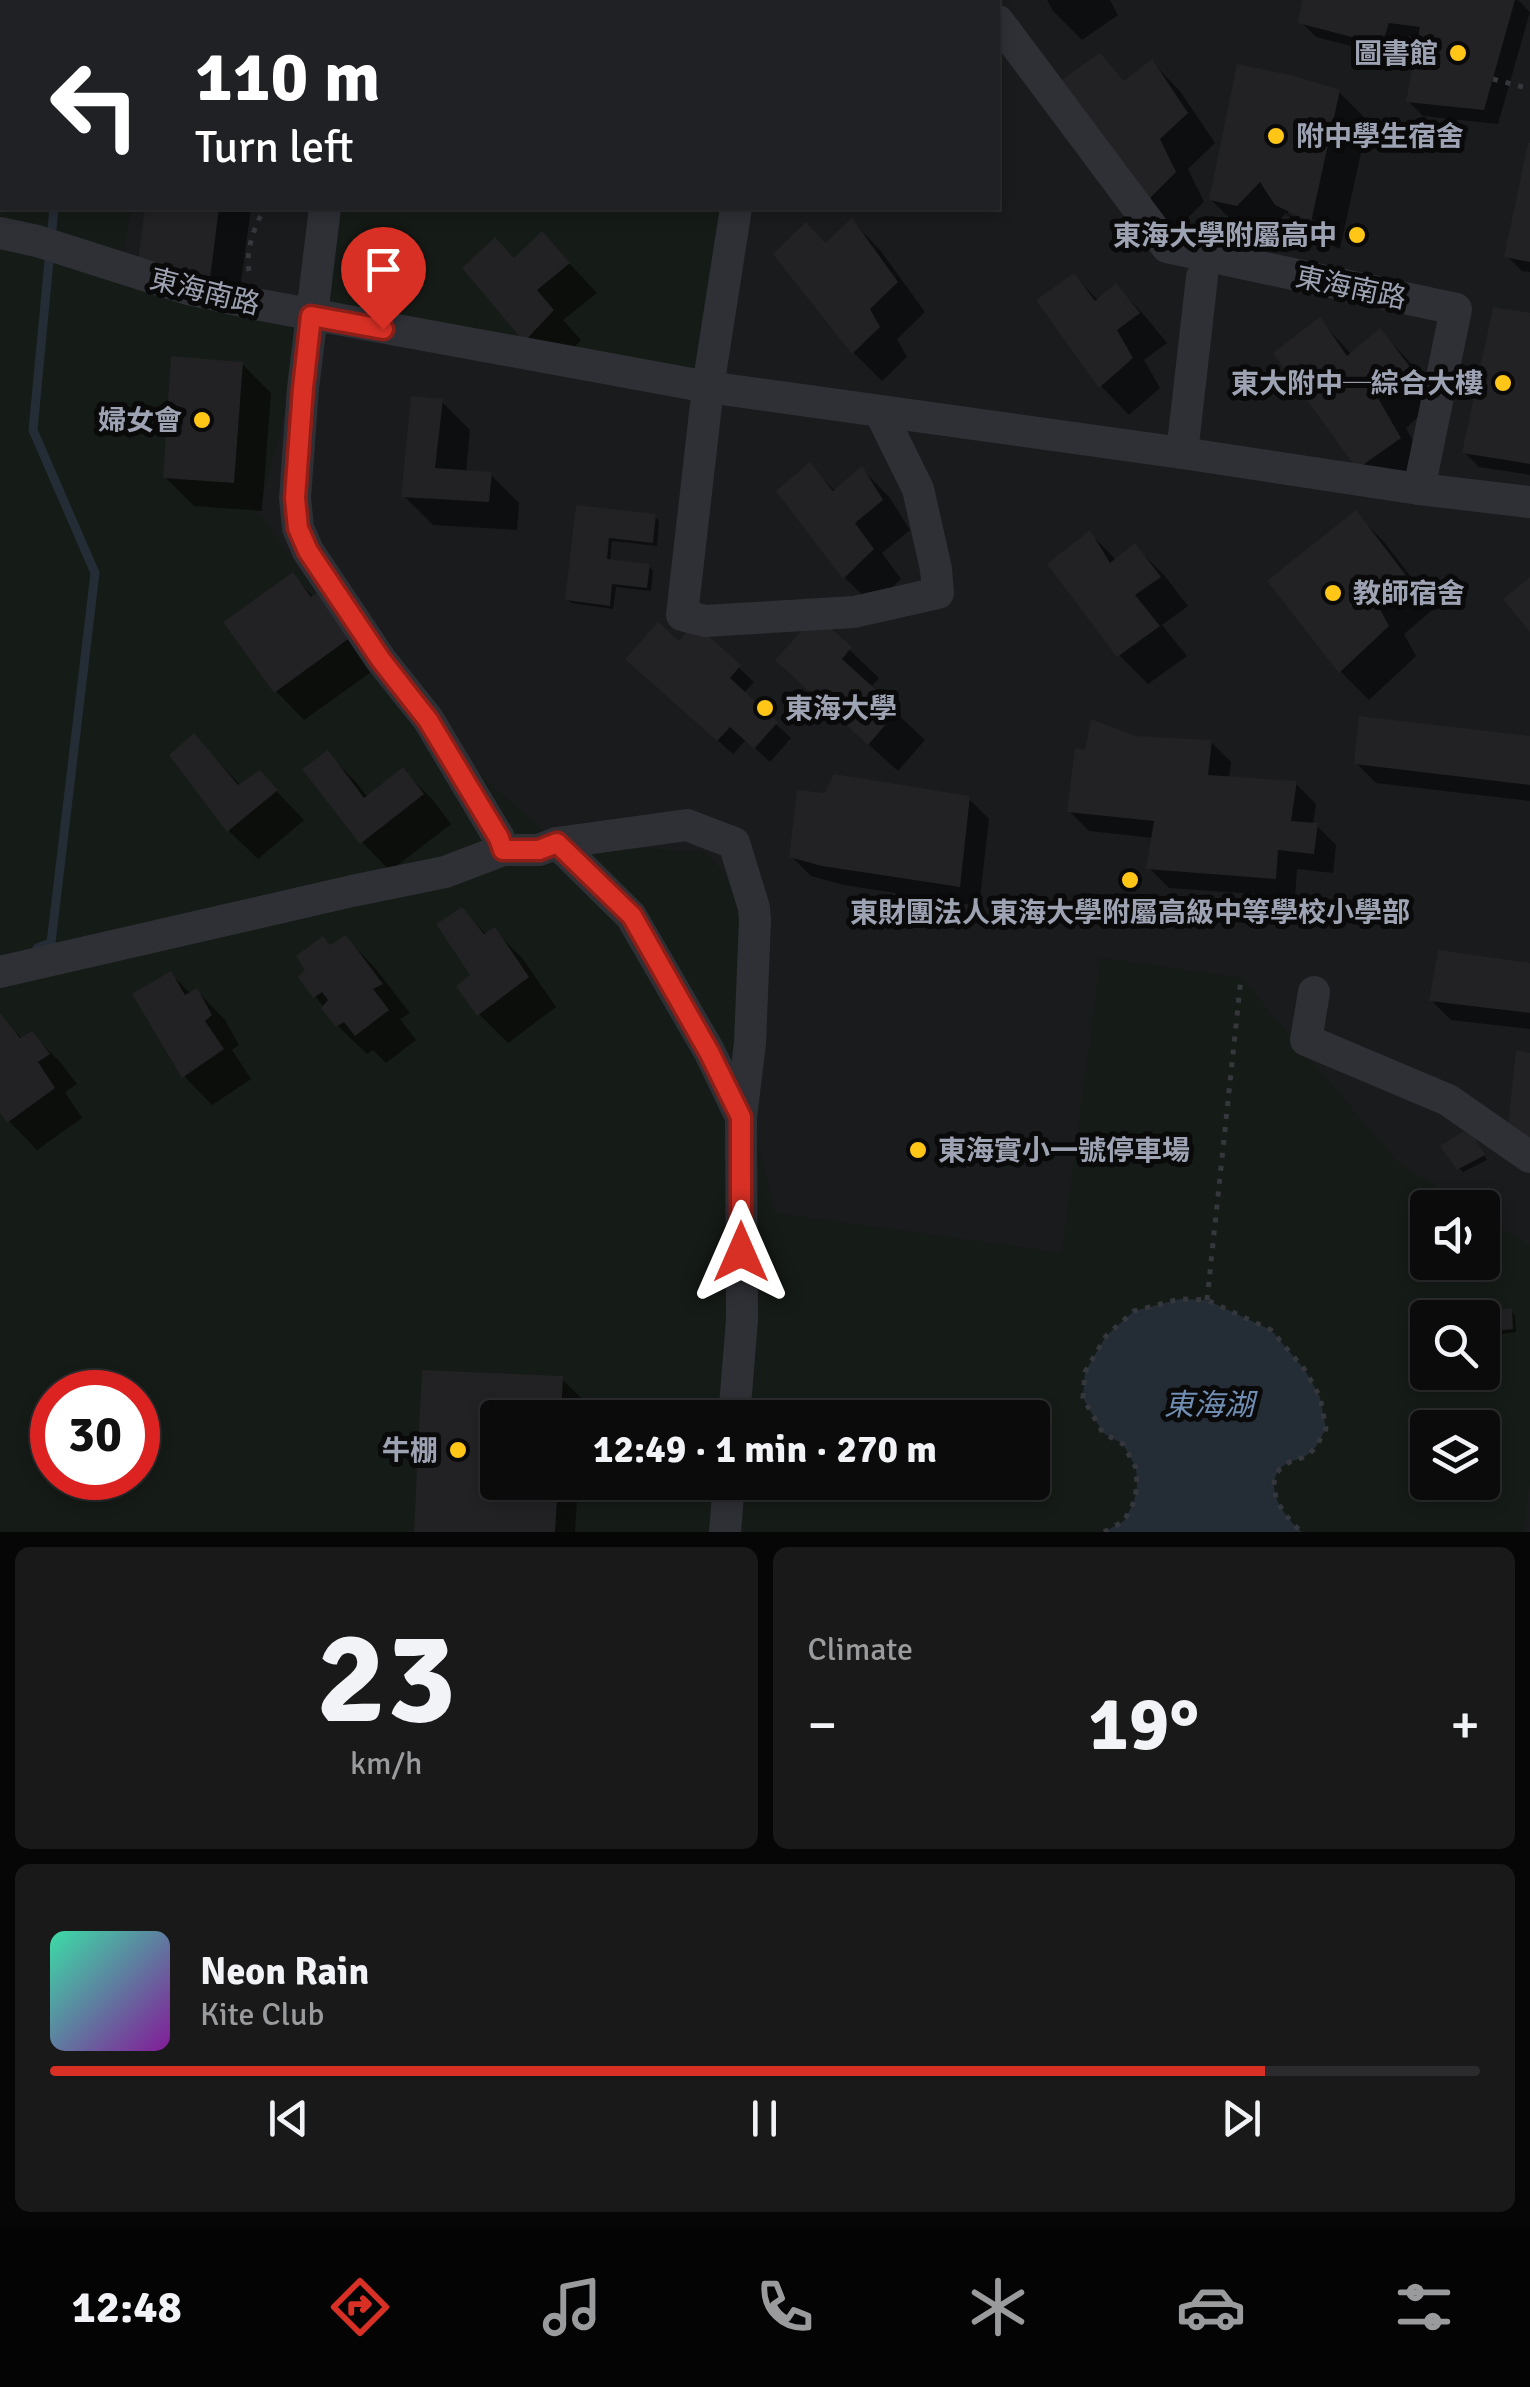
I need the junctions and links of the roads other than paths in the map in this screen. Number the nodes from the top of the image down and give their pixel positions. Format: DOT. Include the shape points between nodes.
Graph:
graph roads {
  1 [pos="1000,24"];
  2 [pos="325,210"];
  3 [pos="736,210"];
  4 [pos="0,233"];
  5 [pos="1202,277"];
  6 [pos="311,316"];
  7 [pos="708,387"];
  8 [pos="880,412"];
  9 [pos="1182,452"];
  10 [pos="1419,489"];
  11 [pos="1530,502"];
  12 [pos="557,843"];
  13 [pos="503,850"];
  14 [pos="0,972"];
  15 [pos="1314,992"];
  16 [pos="741,1117"];
  17 [pos="1530,1157"];
  18 [pos="735,1400"];
  19 [pos="728,1500"];
  20 [pos="725,1532"];
  1 -- 10 [label="street, 東海南路" via="1167,247 1456,309"];
  2 -- 6 [label="street"];
  3 -- 7 [label="street"];
  4 -- 6 [label="street, 東海南路" via="188,289"];
  5 -- 9 [label="street"];
  6 -- 7 [label="street, 東海南路"];
  6 -- 13 [label="street" via="298,528 381,660 428,720"];
  7 -- 8 [label="street, 東海南路"];
  7 -- 8 [label="street" via="682,615 705,621 854,612 938,594 918,489"];
  8 -- 9 [label="street, 東海南路"];
  9 -- 10 [label="street, 東海南路"];
  10 -- 11 [label="street, 東海南路"];
  12 -- 13 [label="street"];
  12 -- 16 [label="street" via="632,916"];
  12 -- 16 [label="street" via="687,825 734,843 754,908"];
  13 -- 14 [label="street" via="445,872"];
  15 -- 17 [label="street" via="1306,1040 1448,1100"];
  16 -- 18 [label="street"];
  19 -- 20 [label="street"];
}
